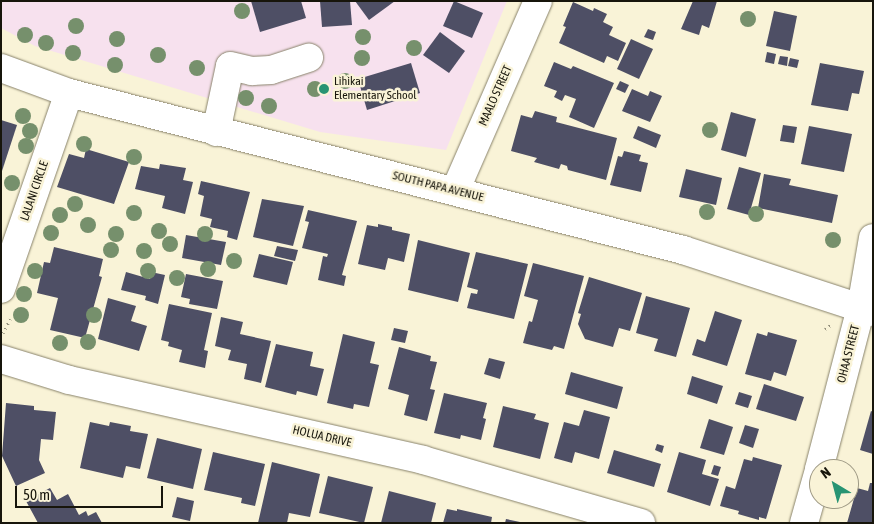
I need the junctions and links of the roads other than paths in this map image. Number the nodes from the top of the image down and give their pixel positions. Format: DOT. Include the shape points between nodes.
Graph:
graph roads {
  1 [pos="538,1"];
  2 [pos="309,58"];
  3 [pos="1,68"];
  4 [pos="70,94"];
  5 [pos="216,132"];
  6 [pos="454,191"];
  7 [pos="873,238"];
  8 [pos="1,289"];
  9 [pos="867,310"];
  10 [pos="2,346"];
  11 [pos="822,459"];
  12 [pos="809,505"];
  13 [pos="641,523"];
  14 [pos="804,523"];
  1 -- 6 [label="street, MAALO STREET"];
  2 -- 5 [label="street" via="271,70 252,72 230,66"];
  3 -- 4 [label="street, SOUTH PAPA AVENUE"];
  4 -- 5 [label="street, SOUTH PAPA AVENUE"];
  4 -- 8 [label="street, LALANI CIRCLE"];
  5 -- 6 [label="street, SOUTH PAPA AVENUE"];
  6 -- 9 [label="street, SOUTH PAPA AVENUE" via="683,250"];
  7 -- 9 [label="street, OHAA STREET"];
  9 -- 11 [label="street, OHAA STREET"];
  10 -- 13 [label="street, HOLUA DRIVE" via="68,380 423,460"];
  12 -- 14 [label="street, OHAA STREET"];
}
